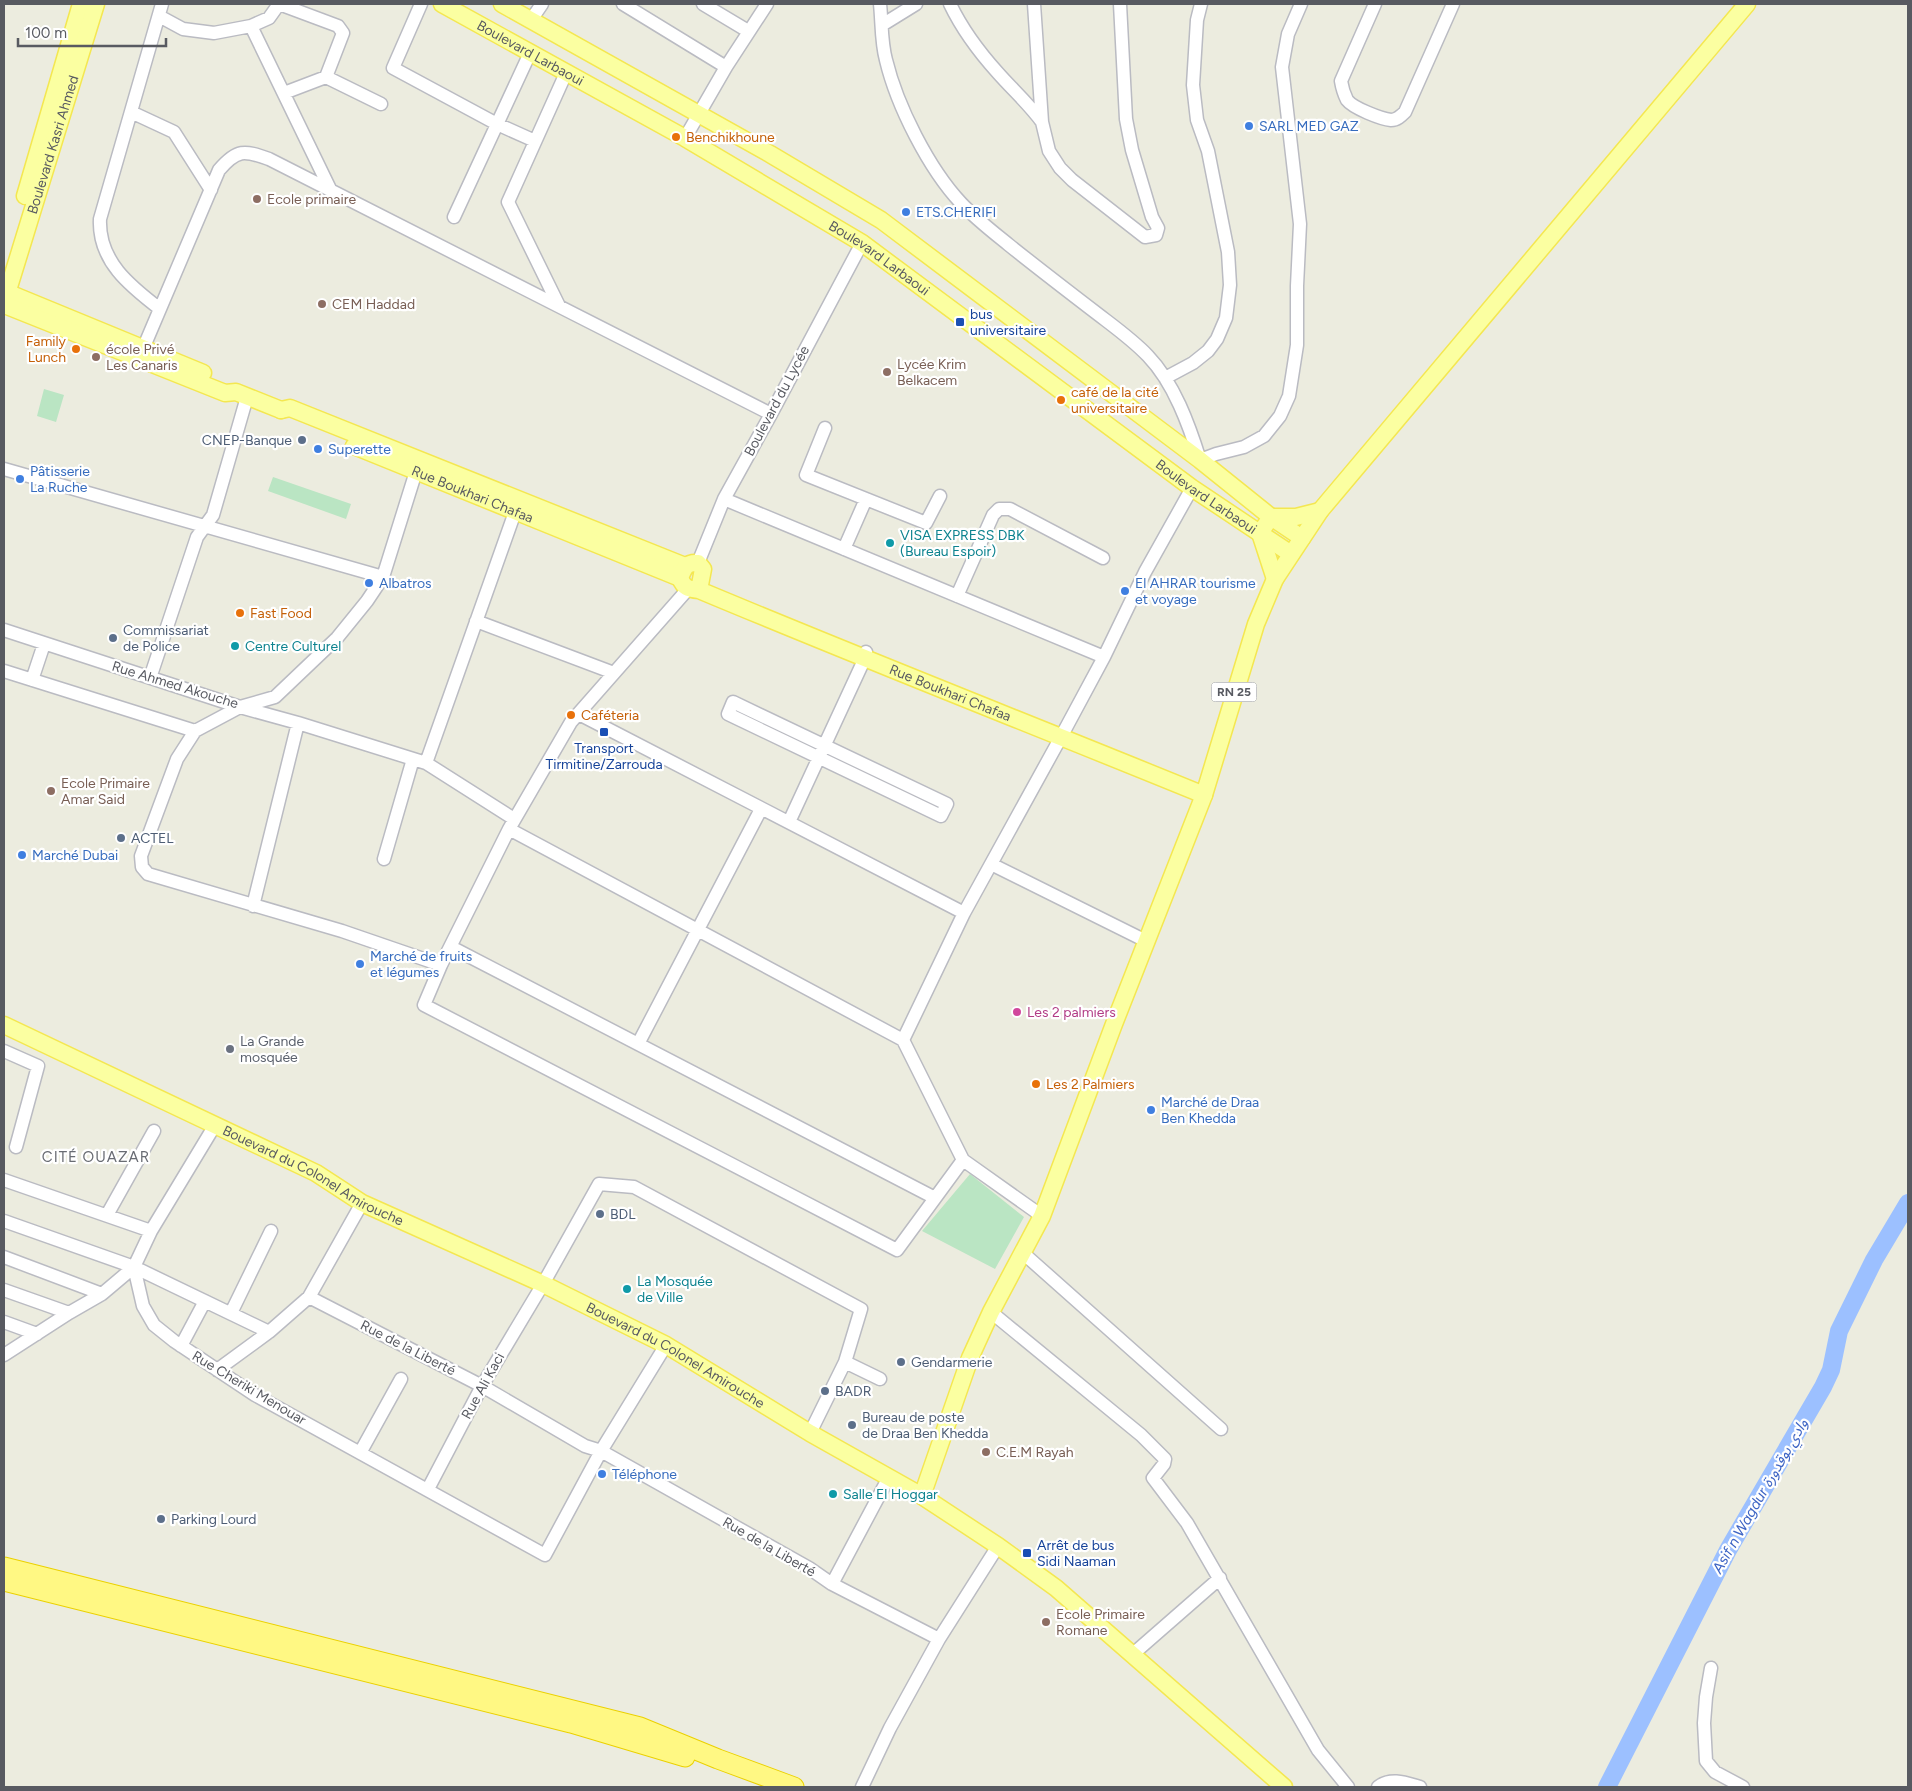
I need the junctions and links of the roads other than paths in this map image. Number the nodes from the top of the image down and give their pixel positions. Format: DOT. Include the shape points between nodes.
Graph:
graph roads {
  1 [pos="81,4"];
  2 [pos="96,4"];
  3 [pos="420,4"];
  4 [pos="442,4"];
  5 [pos="502,4"];
  6 [pos="542,4"];
  7 [pos="623,4"];
  8 [pos="703,4"];
  9 [pos="766,4"];
  10 [pos="880,4"];
  11 [pos="916,4"];
  12 [pos="950,4"];
  13 [pos="1034,4"];
  14 [pos="1120,4"];
  15 [pos="1201,4"];
  16 [pos="1301,4"];
  17 [pos="1375,4"];
  18 [pos="1453,4"];
  19 [pos="1747,4"];
  20 [pos="160,10"];
  21 [pos="531,20"];
  22 [pos="882,25"];
  23 [pos="251,26"];
  24 [pos="748,31"];
  25 [pos="530,53"];
  26 [pos="726,67"];
  27 [pos="566,73"];
  28 [pos="326,77"];
  29 [pos="284,93"];
  30 [pos="381,104"];
  31 [pos="131,112"];
  32 [pos="698,113"];
  33 [pos="1042,122"];
  34 [pos="497,124"];
  35 [pos="685,138"];
  36 [pos="535,141"];
  37 [pos="211,190"];
  38 [pos="331,191"];
  39 [pos="454,217"];
  40 [pos="862,243"];
  41 [pos="4,270"];
  42 [pos="7,296"];
  43 [pos="559,306"];
  44 [pos="160,309"];
  45 [pos="141,354"];
  46 [pos="1166,378"];
  47 [pos="242,395"];
  48 [pos="771,414"];
  49 [pos="825,428"];
  50 [pos="1194,440"];
  51 [pos="1216,454"];
  52 [pos="1200,460"];
  53 [pos="418,466"];
  54 [pos="4,469"];
  55 [pos="1192,488"];
  56 [pos="940,496"];
  57 [pos="724,499"];
  58 [pos="866,499"];
  59 [pos="1320,511"];
  60 [pos="515,512"];
  61 [pos="1271,517"];
  62 [pos="205,526"];
  63 [pos="1260,534"];
  64 [pos="1302,538"];
  65 [pos="844,549"];
  66 [pos="1291,554"];
  67 [pos="1103,558"];
  68 [pos="383,576"];
  69 [pos="692,578"];
  70 [pos="1275,579"];
  71 [pos="957,596"];
  72 [pos="476,621"];
  73 [pos="4,630"];
  74 [pos="44,644"];
  75 [pos="865,656"];
  76 [pos="1104,657"];
  77 [pos="4,671"];
  78 [pos="614,673"];
  79 [pos="150,678"];
  80 [pos="32,680"];
  81 [pos="240,708"];
  82 [pos="578,714"];
  83 [pos="298,723"];
  84 [pos="194,731"];
  85 [pos="1063,733"];
  86 [pos="824,746"];
  87 [pos="819,758"];
  88 [pos="413,759"];
  89 [pos="426,763"];
  90 [pos="1204,791"];
  91 [pos="761,809"];
  92 [pos="788,822"];
  93 [pos="511,824"];
  94 [pos="384,859"];
  95 [pos="991,864"];
  96 [pos="253,906"];
  97 [pos="964,913"];
  98 [pos="698,930"];
  99 [pos="1146,941"];
  100 [pos="451,947"];
  101 [pos="441,965"];
  102 [pos="4,1025"];
  103 [pos="903,1040"];
  104 [pos="638,1044"];
  105 [pos="4,1051"];
  106 [pos="215,1124"];
  107 [pos="154,1131"];
  108 [pos="16,1147"];
  109 [pos="963,1160"];
  110 [pos="4,1180"];
  111 [pos="935,1198"];
  112 [pos="362,1203"];
  113 [pos="107,1215"];
  114 [pos="1042,1216"];
  115 [pos="4,1221"];
  116 [pos="151,1231"];
  117 [pos="271,1231"];
  118 [pos="1023,1253"];
  119 [pos="4,1257"];
  120 [pos="134,1267"];
  121 [pos="543,1284"];
  122 [pos="4,1290"];
  123 [pos="102,1294"];
  124 [pos="309,1298"];
  125 [pos="205,1301"];
  126 [pos="991,1312"];
  127 [pos="69,1313"];
  128 [pos="231,1313"];
  129 [pos="4,1322"];
  130 [pos="269,1332"];
  131 [pos="37,1334"];
  132 [pos="666,1345"];
  133 [pos="181,1346"];
  134 [pos="4,1354"];
  135 [pos="844,1362"];
  136 [pos="217,1370"];
  137 [pos="402,1379"];
  138 [pos="880,1379"];
  139 [pos="482,1386"];
  140 [pos="1220,1429"];
  141 [pos="810,1433"];
  142 [pos="601,1451"];
  143 [pos="360,1453"];
  144 [pos="889,1477"];
  145 [pos="428,1489"];
  146 [pos="922,1496"];
  147 [pos="998,1546"];
  148 [pos="4,1567"];
  149 [pos="1220,1578"];
  150 [pos="4,1581"];
  151 [pos="832,1584"];
  152 [pos="939,1640"];
  153 [pos="1133,1654"];
  154 [pos="1711,1668"];
  155 [pos="760,1787"];
  156 [pos="794,1787"];
  157 [pos="862,1787"];
  158 [pos="1284,1787"];
  159 [pos="1348,1787"];
  160 [pos="1378,1787"];
  161 [pos="1420,1787"];
  162 [pos="1743,1787"];
  1 -- 41 [label="main road, Boulevard Kasri Ahmed"];
  2 -- 42 [label="main road, Boulevard Kasri Ahmed"];
  3 -- 34 [label="street" via="393,68"];
  4 -- 25 [label="main road, Boulevard Larbaoui"];
  5 -- 21 [label="main road, Boulevard Larbaoui"];
  6 -- 21 [label="street"];
  7 -- 26 [label="street"];
  8 -- 24 [label="street"];
  9 -- 24 [label="street"];
  10 -- 22 [label="street"];
  11 -- 22 [label="street"];
  12 -- 33 [label="street" via="970,39"];
  13 -- 33 [label="street"];
  14 -- 33 [label="street" via="1126,119 1149,209 1158,228 1156,235 1145,236 1072,180 1048,151"];
  15 -- 46 [label="street" via="1197,20 1194,85 1198,120 1210,160 1228,252 1230,285 1226,318 1217,339 1193,364"];
  16 -- 51 [label="street" via="1288,34 1282,67 1300,224 1297,345 1289,396 1280,416 1264,436 1244,447"];
  17 -- 18 [label="street" via="1341,81 1348,101 1392,120 1405,112"];
  19 -- 59 [label="main road, RN 25"];
  20 -- 23 [label="street" via="183,29 214,33"];
  20 -- 31 [label="street"];
  21 -- 32 [label="main road, Boulevard Larbaoui"];
  22 -- 46 [label="street" via="886,59 904,111 938,175 960,202 1021,255 1149,356"];
  23 -- 28 [label="street" via="269,18 279,4 338,26 343,34"];
  23 -- 29 [label="street"];
  24 -- 26 [label="street"];
  25 -- 27 [label="main road, Boulevard Larbaoui"];
  25 -- 34 [label="street"];
  26 -- 32 [label="street"];
  27 -- 35 [label="main road, Boulevard Larbaoui"];
  27 -- 36 [label="street"];
  28 -- 29 [label="street"];
  28 -- 30 [label="street"];
  29 -- 38 [label="street"];
  31 -- 37 [label="street" via="174,132"];
  31 -- 44 [label="street" via="100,219 100,236 114,267"];
  32 -- 35 [label="street"];
  32 -- 52 [label="main road, Boulevard Larbaoui" via="881,220"];
  34 -- 36 [label="street"];
  34 -- 39 [label="street"];
  35 -- 40 [label="main road, Boulevard Larbaoui"];
  36 -- 43 [label="street" via="508,202"];
  37 -- 38 [label="street" via="219,170 228,160 249,152"];
  37 -- 44 [label="street"];
  38 -- 43 [label="street"];
  40 -- 48 [label="street, Boulevard du Lycée"];
  40 -- 55 [label="main road, Boulevard Larbaoui"];
  42 -- 45 [label="main road"];
  43 -- 48 [label="street"];
  44 -- 45 [label="street"];
  45 -- 47 [label="main road" via="225,393"];
  46 -- 50 [label="street"];
  47 -- 53 [label="main road, Rue Boukhari Chafaa" via="281,410 290,408"];
  47 -- 62 [label="street" via="213,515"];
  48 -- 57 [label="street, Boulevard du Lycée"];
  49 -- 58 [label="street" via="806,475"];
  50 -- 51 [label="street"];
  50 -- 52 [label="street"];
  51 -- 52 [label="street"];
  52 -- 61 [label="main road, Boulevard Larbaoui"];
  53 -- 60 [label="main road, Rue Boukhari Chafaa"];
  53 -- 68 [label="street, Rue Ahmed Akouche"];
  53 -- 69 [label="main road, Rue Boukhari Chafaa"];
  54 -- 62 [label="street"];
  55 -- 63 [label="main road, Boulevard Larbaoui"];
  55 -- 76 [label="street" via="1145,572"];
  56 -- 58 [label="street" via="926,523"];
  57 -- 65 [label="street"];
  57 -- 69 [label="street, Boulevard du Lycée"];
  58 -- 65 [label="street"];
  59 -- 61 [label="main road"];
  59 -- 64 [label="main road, RN 25"];
  60 -- 69 [label="main road, Rue Boukhari Chafaa"];
  60 -- 72 [label="street"];
  61 -- 63 [label="main road"];
  61 -- 64 [label="main road, Boulevard Larbaoui"];
  62 -- 68 [label="street"];
  62 -- 79 [label="street" via="198,537"];
  63 -- 66 [label="main road, Boulevard Larbaoui"];
  63 -- 70 [label="main road"];
  64 -- 66 [label="main road, RN 25"];
  65 -- 71 [label="street"];
  66 -- 70 [label="main road, RN 25"];
  67 -- 71 [label="street" via="1010,509 1000,509 993,515"];
  68 -- 81 [label="street, Rue Ahmed Akouche" via="337,638 274,698"];
  69 -- 75 [label="main road, Rue Boukhari Chafaa"];
  69 -- 78 [label="street, Boulevard du Lycée"];
  70 -- 90 [label="main road, RN 25" via="1248,646"];
  71 -- 76 [label="street"];
  72 -- 78 [label="street"];
  72 -- 89 [label="street"];
  73 -- 74 [label="street, Rue Ahmed Akouche"];
  74 -- 79 [label="street, Rue Ahmed Akouche"];
  74 -- 80 [label="street"];
  75 -- 85 [label="main road, Rue Boukhari Chafaa"];
  75 -- 86 [label="street"];
  76 -- 85 [label="street"];
  77 -- 80 [label="street"];
  78 -- 82 [label="street, Boulevard du Lycée"];
  79 -- 81 [label="street, Rue Ahmed Akouche"];
  80 -- 84 [label="street"];
  81 -- 83 [label="street"];
  81 -- 84 [label="street"];
  82 -- 91 [label="street"];
  82 -- 93 [label="street, Boulevard du Lycée"];
  83 -- 88 [label="street"];
  83 -- 96 [label="street"];
  84 -- 96 [label="street" via="176,759 141,856 142,866 148,874"];
  85 -- 90 [label="main road, Rue Boukhari Chafaa"];
  85 -- 95 [label="street"];
  86 -- 87 [label="street"];
  86 -- 87 [label="street" via="733,702 728,714"];
  86 -- 87 [label="street" via="947,804 941,816"];
  87 -- 92 [label="street"];
  88 -- 89 [label="street"];
  88 -- 94 [label="street"];
  89 -- 93 [label="street"];
  90 -- 99 [label="main road, RN 25"];
  91 -- 92 [label="street"];
  91 -- 98 [label="street"];
  92 -- 97 [label="street"];
  93 -- 98 [label="street"];
  93 -- 100 [label="street, Boulevard du Lycée"];
  95 -- 97 [label="street"];
  95 -- 99 [label="street"];
  96 -- 101 [label="street" via="342,931"];
  97 -- 103 [label="street"];
  98 -- 103 [label="street"];
  98 -- 104 [label="street"];
  99 -- 114 [label="main road, RN 25"];
  100 -- 101 [label="street, Boulevard du Lycée"];
  100 -- 104 [label="street"];
  101 -- 111 [label="street, Boulevard du Lycée" via="424,1005 896,1250"];
  102 -- 106 [label="main road, Bouevard du Colonel Amirouche"];
  103 -- 109 [label="street"];
  104 -- 111 [label="street"];
  105 -- 108 [label="street" via="38,1066"];
  106 -- 112 [label="main road, Bouevard du Colonel Amirouche" via="316,1173"];
  106 -- 116 [label="street"];
  107 -- 113 [label="street"];
  109 -- 111 [label="street"];
  109 -- 114 [label="street"];
  110 -- 113 [label="street"];
  112 -- 121 [label="main road, Bouevard du Colonel Amirouche"];
  112 -- 124 [label="street"];
  113 -- 116 [label="street"];
  114 -- 118 [label="main road, RN 25"];
  115 -- 120 [label="street"];
  116 -- 120 [label="street"];
  117 -- 128 [label="street"];
  118 -- 126 [label="main road, RN 25"];
  118 -- 140 [label="street"];
  119 -- 123 [label="street"];
  120 -- 123 [label="street"];
  120 -- 125 [label="street"];
  120 -- 133 [label="street, Rue Cheriki Menouar" via="144,1306 154,1325"];
  121 -- 132 [label="main road, Bouevard du Colonel Amirouche"];
  121 -- 135 [label="street, Rue Ali Kaci" via="599,1184 634,1187 861,1308"];
  121 -- 139 [label="street, Rue Ali Kaci"];
  122 -- 127 [label="street"];
  123 -- 127 [label="street"];
  124 -- 130 [label="street"];
  124 -- 139 [label="street, Rue de la Liberté"];
  125 -- 128 [label="street"];
  125 -- 133 [label="street"];
  126 -- 146 [label="main road, RN 25" via="970,1358"];
  126 -- 149 [label="street" via="1165,1459 1153,1478 1187,1523"];
  127 -- 131 [label="street"];
  128 -- 130 [label="street"];
  129 -- 131 [label="street"];
  130 -- 136 [label="street"];
  131 -- 134 [label="street"];
  132 -- 141 [label="main road, Bouevard du Colonel Amirouche"];
  132 -- 142 [label="street"];
  133 -- 136 [label="street, Rue Cheriki Menouar"];
  135 -- 138 [label="street"];
  135 -- 141 [label="street"];
  136 -- 143 [label="street, Rue Cheriki Menouar" via="255,1395"];
  137 -- 143 [label="street"];
  139 -- 142 [label="street, Rue de la Liberté" via="585,1446"];
  139 -- 145 [label="street, Rue Ali Kaci"];
  141 -- 144 [label="main road, Bouevard du Colonel Amirouche"];
  142 -- 145 [label="street, Rue Cheriki Menouar" via="545,1555"];
  142 -- 151 [label="street, Rue de la Liberté"];
  143 -- 145 [label="street, Rue Cheriki Menouar"];
  144 -- 146 [label="main road, Bouevard du Colonel Amirouche"];
  144 -- 151 [label="street"];
  146 -- 147 [label="main road, Bouevard du Colonel Amirouche"];
  147 -- 152 [label="street"];
  147 -- 153 [label="main road, Bouevard du Colonel Amirouche" via="1056,1588"];
  148 -- 156 [label="highway" via="640,1727"];
  149 -- 153 [label="street"];
  149 -- 159 [label="street" via="1318,1750"];
  150 -- 155 [label="highway" via="571,1723 681,1756"];
  151 -- 152 [label="street, Rue de la Liberté"];
  152 -- 157 [label="street" via="890,1728"];
  153 -- 158 [label="main road, Bouevard du Colonel Amirouche"];
  154 -- 162 [label="street" via="1704,1723 1706,1761 1715,1772"];
  160 -- 161 [label="street" via="1384,1782 1395,1781"];
}
